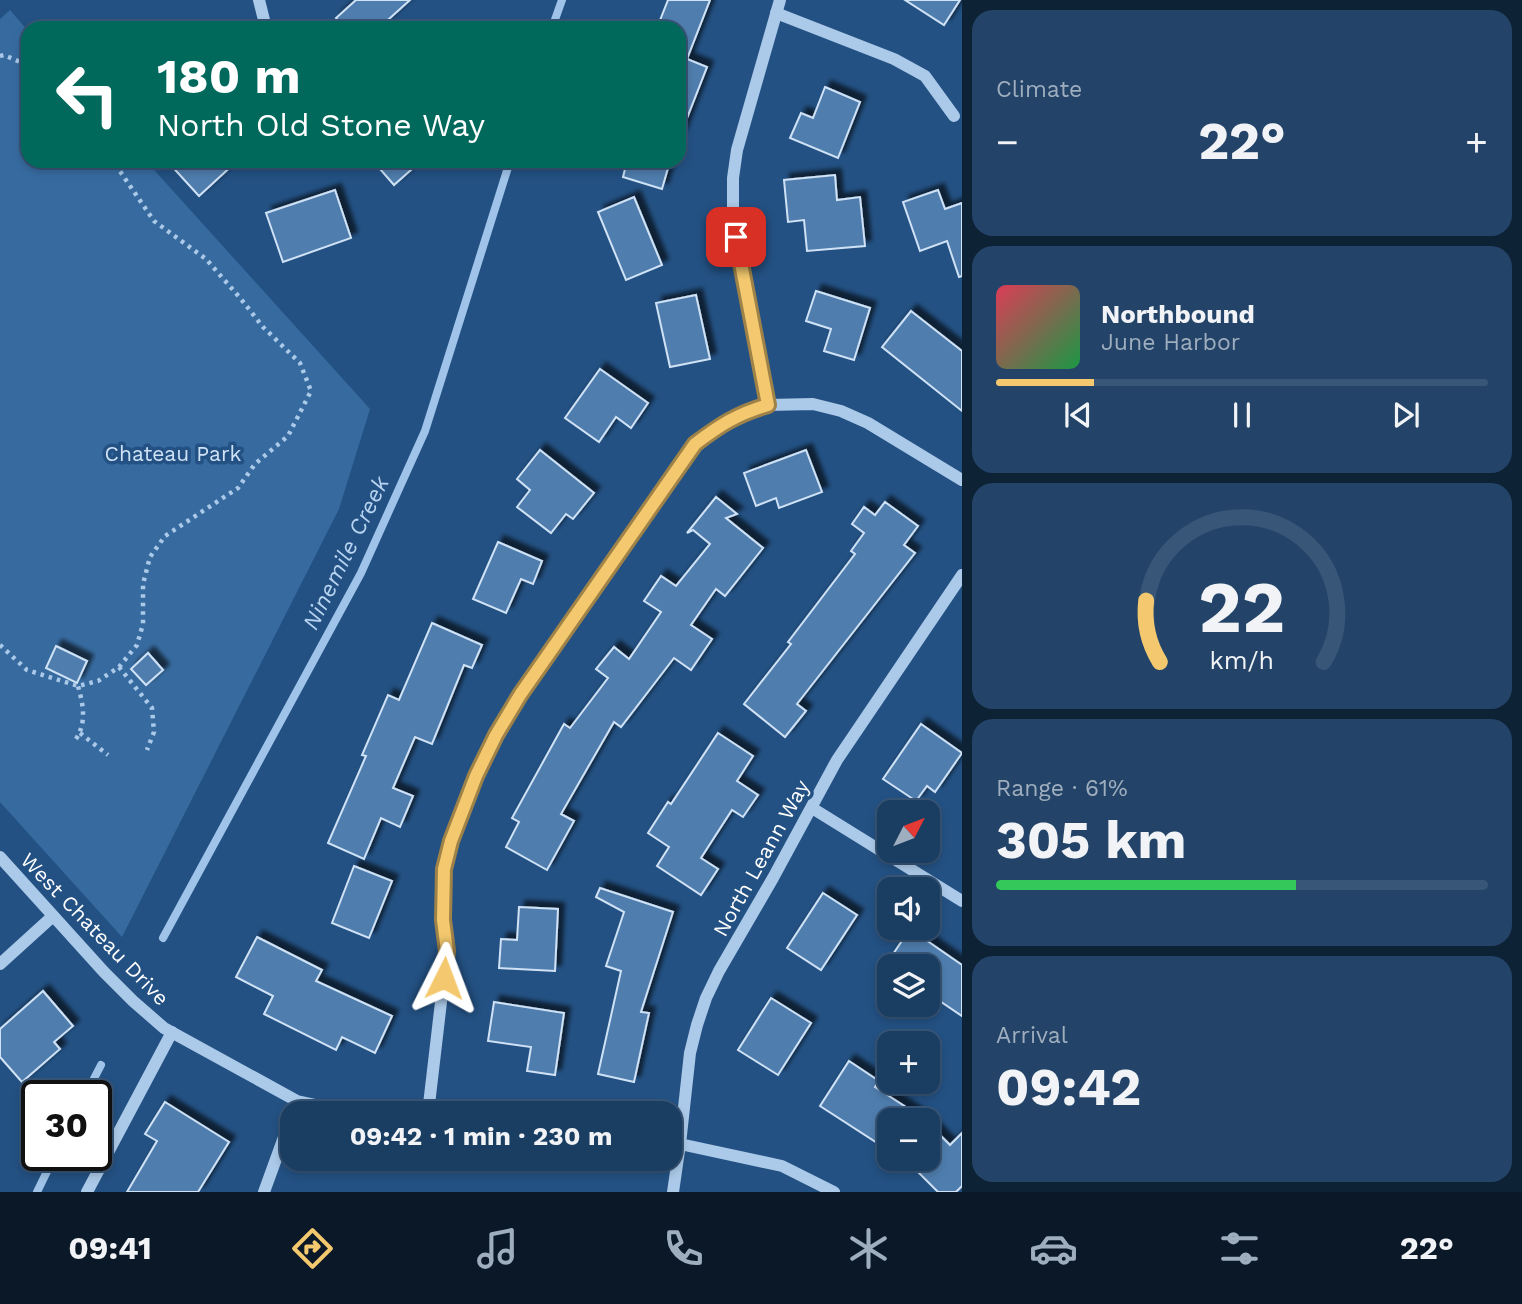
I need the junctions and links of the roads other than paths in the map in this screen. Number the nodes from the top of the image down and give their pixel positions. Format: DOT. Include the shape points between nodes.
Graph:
graph roads {
  1 [pos="259,0"];
  2 [pos="778,6"];
  3 [pos="264,21"];
  4 [pos="954,116"];
  5 [pos="768,405"];
  6 [pos="962,480"];
  7 [pos="962,575"];
  8 [pos="811,808"];
  9 [pos="0,857"];
  10 [pos="962,901"];
  11 [pos="53,916"];
  12 [pos="0,964"];
  13 [pos="172,1032"];
  14 [pos="280,1101"];
  15 [pos="429,1101"];
  16 [pos="682,1101"];
  17 [pos="682,1145"];
  18 [pos="280,1148"];
  19 [pos="674,1171"];
  20 [pos="87,1192"];
  21 [pos="264,1192"];
  22 [pos="673,1192"];
  23 [pos="834,1192"];
  1 -- 3 [label="street"];
  2 -- 4 [label="street" via="925,76"];
  2 -- 5 [label="street" via="739,141 733,178 736,237"];
  5 -- 6 [label="street" via="813,404 841,411"];
  5 -- 15 [label="street" via="721,424 695,444 520,695 476,776 444,869 447,951"];
  7 -- 8 [label="street, North Leann Way" via="852,736"];
  8 -- 10 [label="street"];
  8 -- 16 [label="street, North Leann Way" via="706,998"];
  9 -- 11 [label="street, West Chateau Drive"];
  11 -- 12 [label="street"];
  11 -- 13 [label="street, West Chateau Drive" via="133,1001"];
  13 -- 14 [label="street, West Chateau Drive"];
  13 -- 20 [label="street"];
  17 -- 23 [label="street" via="782,1166"];
  18 -- 21 [label="street"];
  19 -- 22 [label="street, North Leann Way"];
}
